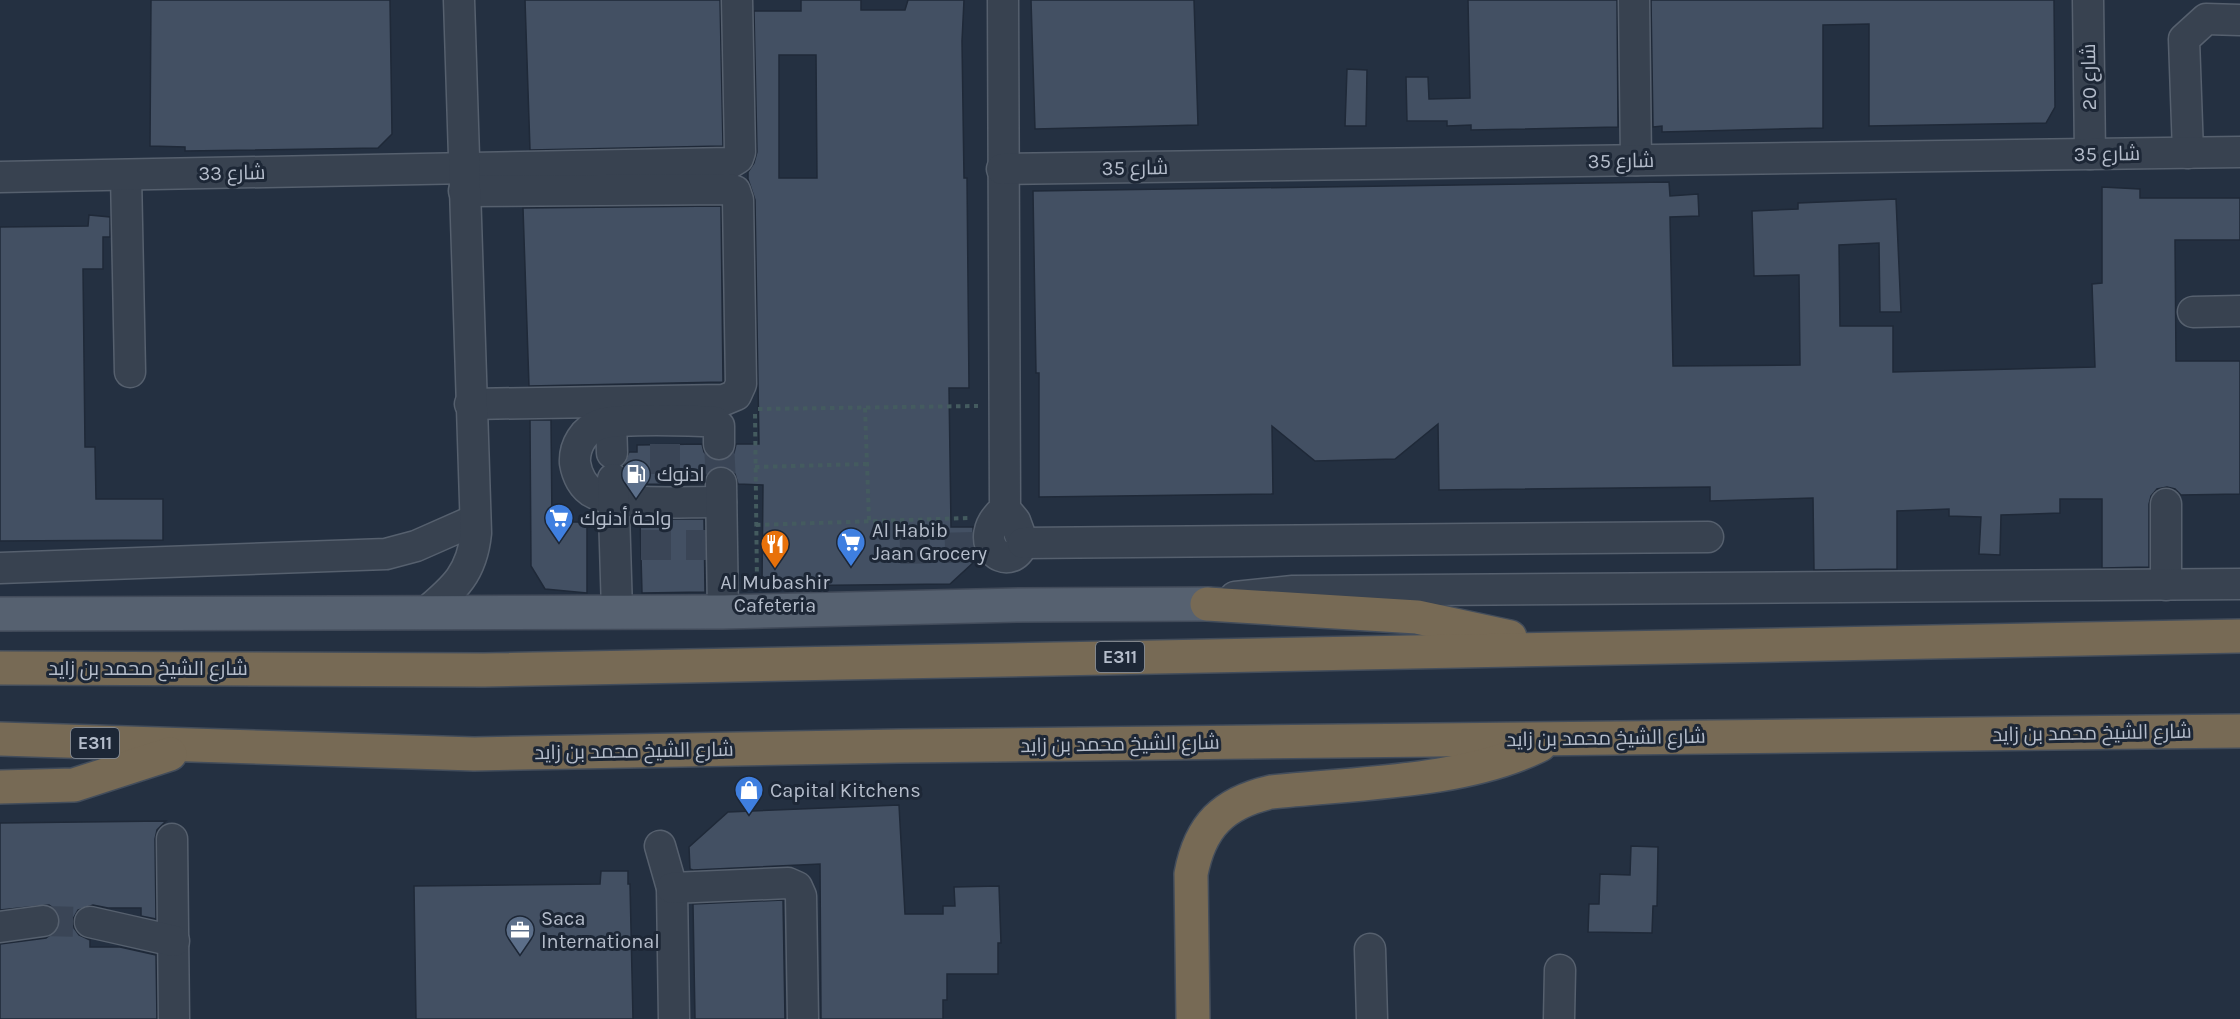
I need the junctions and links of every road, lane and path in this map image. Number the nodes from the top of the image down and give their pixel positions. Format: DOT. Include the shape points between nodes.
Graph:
graph roads {
  1 [pos="459,0"];
  2 [pos="736,0"];
  3 [pos="1003,0"];
  4 [pos="1634,0"];
  5 [pos="2088,0"];
  6 [pos="2240,20"];
  7 [pos="2240,152"];
  8 [pos="2188,153"];
  9 [pos="2090,154"];
  10 [pos="1636,160"];
  11 [pos="1002,169"];
  12 [pos="126,175"];
  13 [pos="0,177"];
  14 [pos="464,180"];
  15 [pos="2240,311"];
  16 [pos="2193,312"];
  17 [pos="130,372"];
  18 [pos="470,404"];
  19 [pos="1004,406"];
  20 [pos="865,408"];
  21 [pos="611,422"];
  22 [pos="719,444"];
  23 [pos="867,464"];
  24 [pos="755,467"];
  25 [pos="613,477"];
  26 [pos="2166,504"];
  27 [pos="1000,513"];
  28 [pos="475,520"];
  29 [pos="869,522"];
  30 [pos="756,525"];
  31 [pos="1708,537"];
  32 [pos="1023,543"];
  33 [pos="0,568"];
  34 [pos="2240,584"];
  35 [pos="2166,585"];
  36 [pos="1207,604"];
  37 [pos="617,611"];
  38 [pos="757,611"];
  39 [pos="723,612"];
  40 [pos="425,613"];
  41 [pos="0,614"];
  42 [pos="2240,636"];
  43 [pos="1543,648"];
  44 [pos="0,668"];
  45 [pos="2240,731"];
  46 [pos="1553,739"];
  47 [pos="0,740"];
  48 [pos="189,747"];
  49 [pos="0,787"];
  50 [pos="172,839"];
  51 [pos="660,846"];
  52 [pos="672,888"];
  53 [pos="43,921"];
  54 [pos="90,922"];
  55 [pos="0,927"];
  56 [pos="174,941"];
  57 [pos="1370,949"];
  58 [pos="1560,970"];
  59 [pos="174,1019"];
  60 [pos="674,1019"];
  61 [pos="803,1019"];
  62 [pos="1193,1019"];
  63 [pos="1372,1019"];
  64 [pos="1559,1019"];
  1 -- 14 [label="street"];
  2 -- 14 [label="street" via="740,152 734,163"];
  3 -- 11 [label="street"];
  4 -- 10 [label="street"];
  5 -- 9 [label="street, شارع 20"];
  6 -- 8 [label="street" via="2206,19 2184,39"];
  7 -- 8 [label="street, شارع 35"];
  8 -- 9 [label="street, شارع 35"];
  9 -- 10 [label="street, شارع 35"];
  10 -- 11 [label="street, شارع 35"];
  11 -- 19 [label="street"];
  12 -- 13 [label="street, شارع 33"];
  12 -- 14 [label="street, شارع 33"];
  12 -- 17 [label="street"];
  14 -- 18 [label="street"];
  14 -- 18 [label="street" via="729,189 735,191 738,200 741,384 736,395 724,400"];
  15 -- 16 [label="street"];
  18 -- 28 [label="street"];
  19 -- 20 [label="path"];
  19 -- 27 [label="street"];
  20 -- 23 [label="path"];
  20 -- 24 [label="path" via="755,409"];
  21 -- 22 [label="street" via="665,433 715,422 719,426"];
  21 -- 25 [label="street"];
  21 -- 25 [label="street" via="589,430 576,450 575,462 583,484 591,492"];
  23 -- 24 [label="path"];
  23 -- 29 [label="path"];
  24 -- 30 [label="path"];
  25 -- 37 [label="street" via="628,546"];
  25 -- 39 [label="street" via="665,493 721,492 715,545"];
  26 -- 35 [label="street"];
  27 -- 29 [label="path"];
  27 -- 32 [label="street" via="1015,521"];
  27 -- 32 [label="street" via="982,547 1008,557 1015,555"];
  28 -- 33 [label="street" via="416,546 386,554"];
  28 -- 40 [label="street" via="473,555 462,578"];
  29 -- 30 [label="path"];
  30 -- 38 [label="path"];
  31 -- 32 [label="street"];
  34 -- 35 [label="street"];
  35 -- 36 [label="street" via="1293,591 1243,595"];
  36 -- 38 [label="main road"];
  36 -- 43 [label="highway" via="1417,617"];
  37 -- 39 [label="main road"];
  37 -- 40 [label="main road"];
  38 -- 39 [label="main road"];
  40 -- 41 [label="main road"];
  42 -- 43 [label="highway, شارع الشيخ محمد بن زايد / E311"];
  43 -- 44 [label="highway, شارع الشيخ محمد بن زايد / E311" via="484,670"];
  45 -- 46 [label="highway, شارع الشيخ محمد بن زايد / E311"];
  46 -- 48 [label="highway, شارع الشيخ محمد بن زايد / E311" via="474,754"];
  46 -- 62 [label="highway" via="1519,756 1482,767 1271,792 1230,806 1203,835 1191,874"];
  47 -- 48 [label="highway, شارع الشيخ محمد بن زايد / E311"];
  48 -- 49 [label="highway" via="74,784"];
  50 -- 56 [label="street"];
  51 -- 52 [label="street"];
  52 -- 60 [label="street"];
  52 -- 61 [label="street" via="788,883 797,887 801,896"];
  53 -- 55 [label="street"];
  54 -- 56 [label="street"];
  56 -- 59 [label="street"];
  57 -- 63 [label="street"];
  58 -- 64 [label="street"];
}
